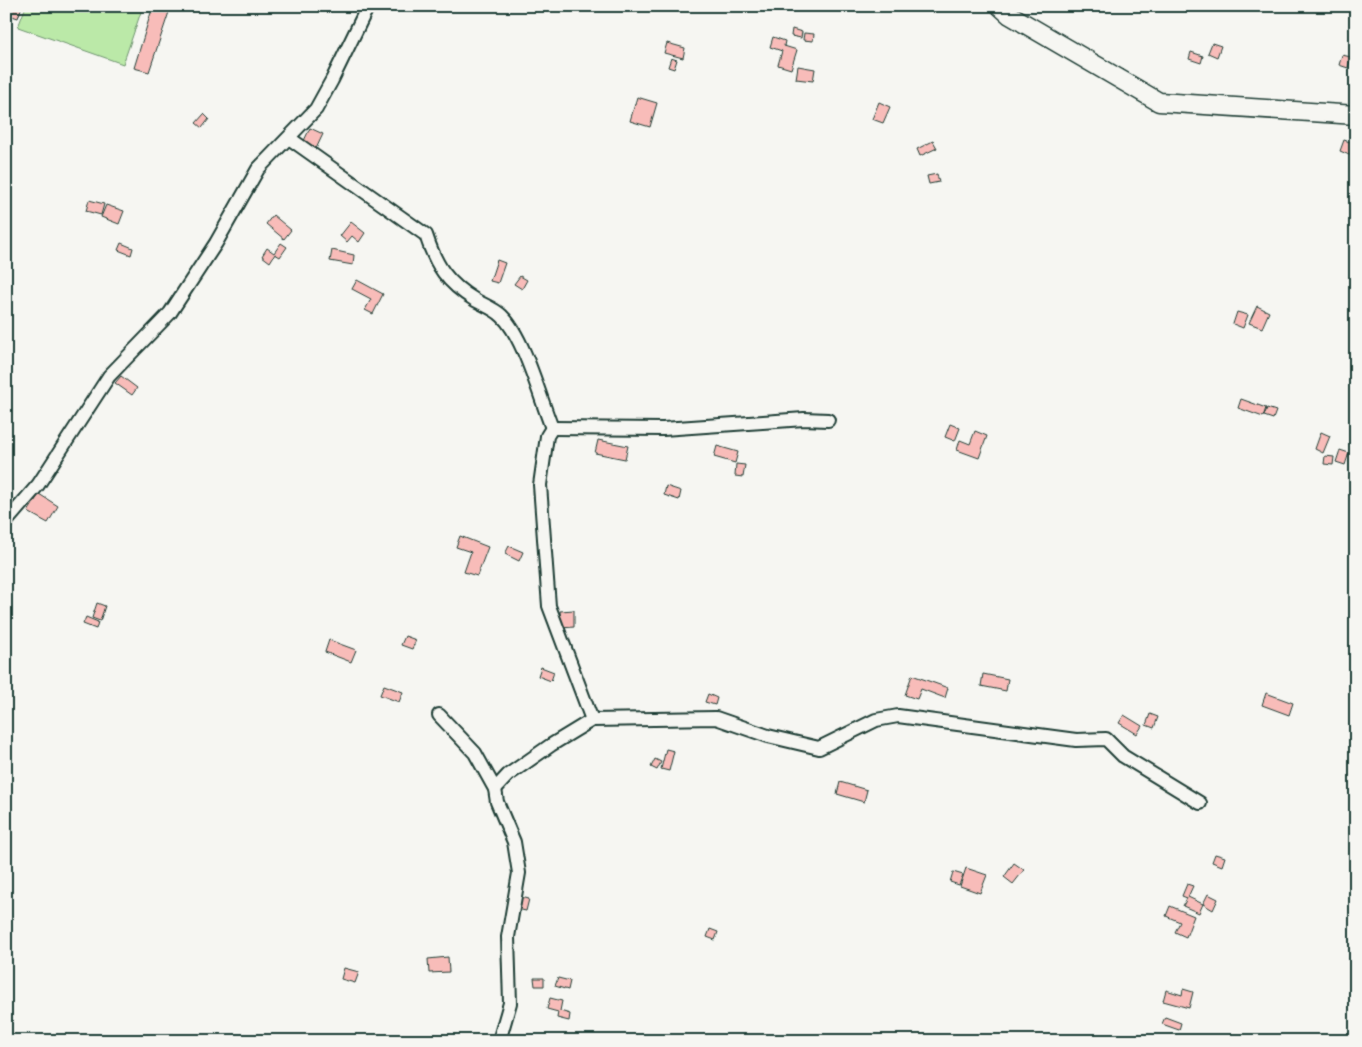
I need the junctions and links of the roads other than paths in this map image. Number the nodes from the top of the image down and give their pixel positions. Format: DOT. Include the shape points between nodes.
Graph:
graph roads {
  1 [pos="368,6"];
  2 [pos="1000,6"];
  3 [pos="1356,115"];
  4 [pos="289,138"];
  5 [pos="828,420"];
  6 [pos="552,428"];
  7 [pos="6,522"];
  8 [pos="439,715"];
  9 [pos="592,720"];
  10 [pos="495,789"];
  11 [pos="1200,803"];
  12 [pos="500,1041"];
  1 -- 4 [label="street" via="316,109"];
  2 -- 3 [label="main road" via="1010,15 1159,102"];
  4 -- 6 [label="street" via="426,235 433,257 447,279 502,316 518,339"];
  4 -- 7 [label="street" via="258,169 216,243 170,313 109,376 38,485"];
  5 -- 6 [label="street" via="663,429"];
  6 -- 9 [label="street" via="547,436 540,485 549,606"];
  8 -- 10 [label="street" via="475,753"];
  9 -- 10 [label="street" via="551,744 508,775"];
  9 -- 11 [label="street" via="716,718 768,736 819,748 876,720 898,716 1076,740 1106,739 1123,756"];
  10 -- 12 [label="street" via="497,802 514,842 519,873 508,937 510,1003"];
}
